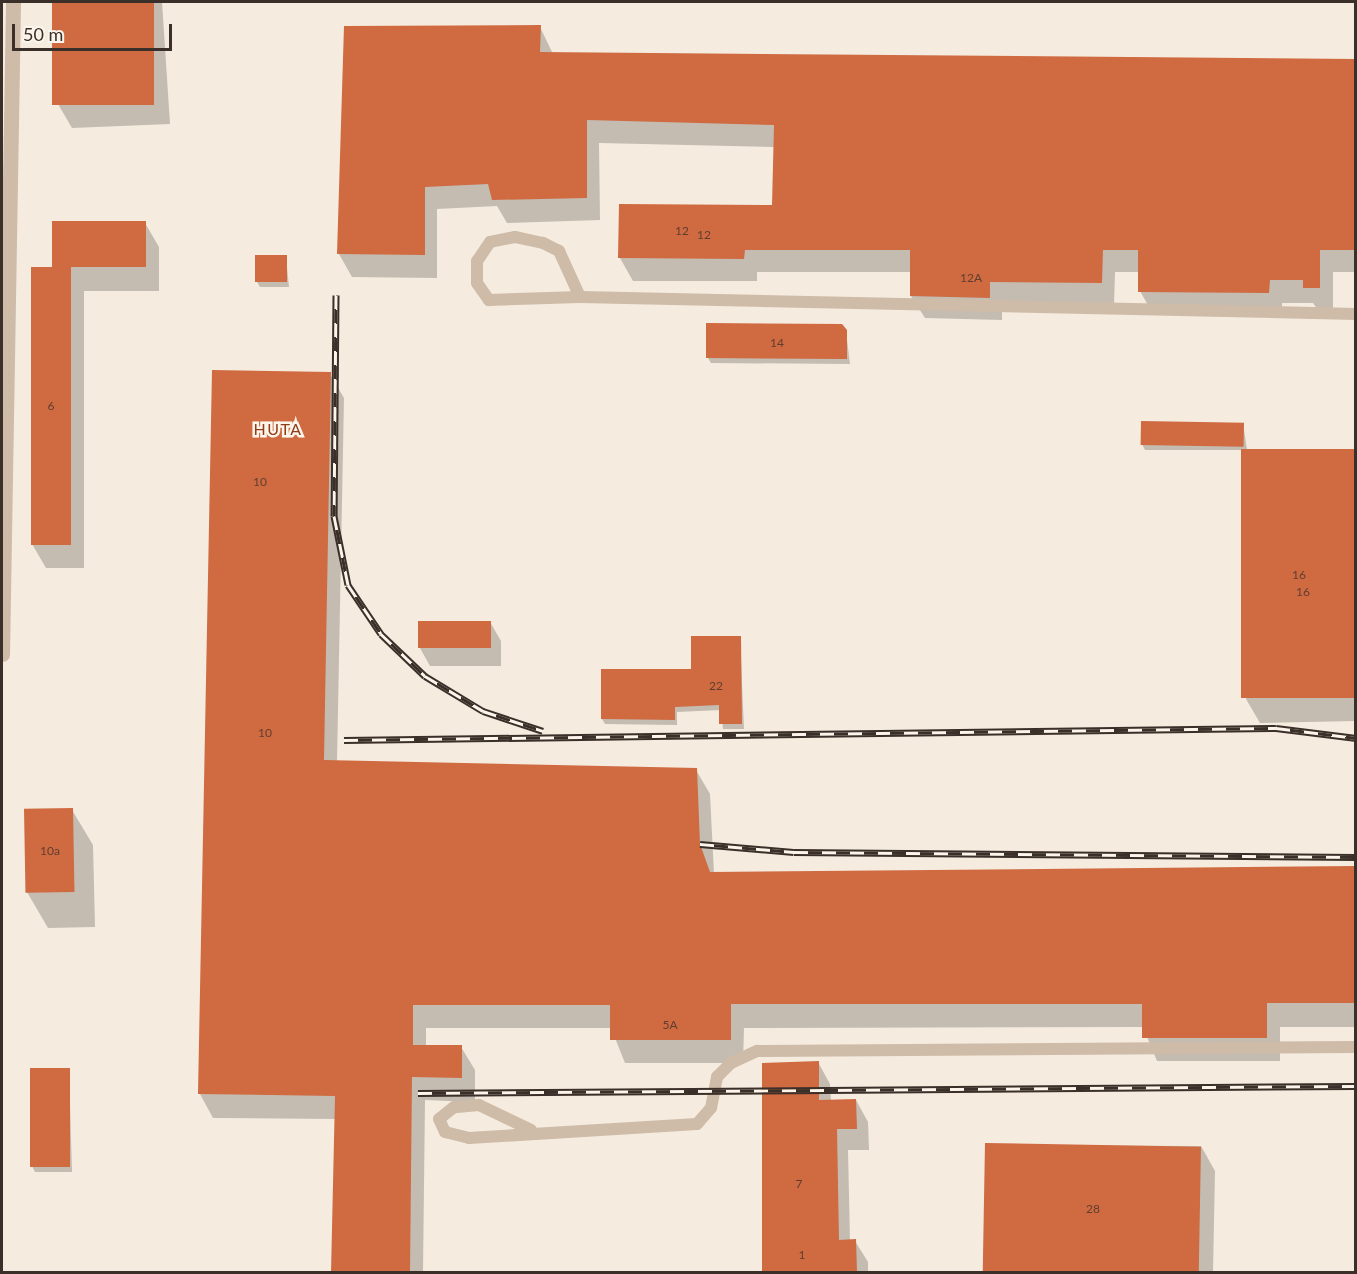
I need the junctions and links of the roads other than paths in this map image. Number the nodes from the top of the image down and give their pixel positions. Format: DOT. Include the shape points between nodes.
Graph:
graph roads {
  1 [pos="13,2"];
  2 [pos="580,297"];
  3 [pos="1356,314"];
  4 [pos="2,654"];
  5 [pos="1356,1047"];
  6 [pos="531,1130"];
  1 -- 4 [label="street"];
  2 -- 2 [label="lane" via="489,300 477,283 477,261 490,242 515,237 543,243 559,251"];
  2 -- 3 [label="lane"];
  5 -- 6 [label="lane" via="757,1051 731,1063 717,1077 711,1108 698,1124"];
  6 -- 6 [label="lane" via="469,1138 445,1132 439,1119 454,1107 479,1105"];
}
